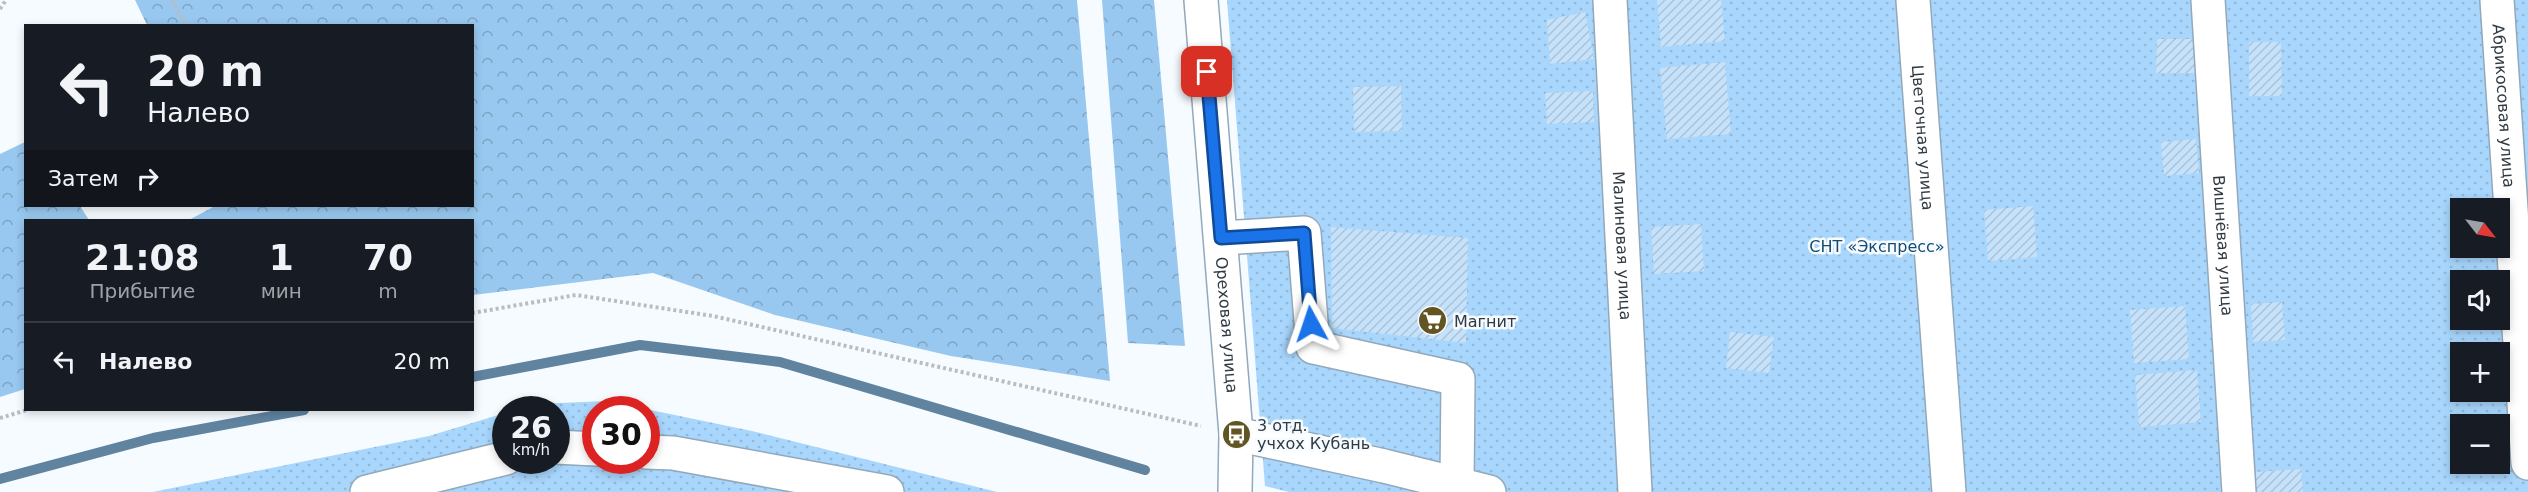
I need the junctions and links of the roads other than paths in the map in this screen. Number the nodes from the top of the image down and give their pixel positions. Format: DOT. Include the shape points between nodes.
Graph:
graph roads {
  1 [pos="1201,0"];
  2 [pos="1610,0"];
  3 [pos="1913,0"];
  4 [pos="2208,0"];
  5 [pos="2497,0"];
  6 [pos="1221,238"];
  7 [pos="1236,434"];
  8 [pos="660,453"];
  9 [pos="492,461"];
  10 [pos="2528,463"];
  11 [pos="1457,484"];
  12 [pos="813,485"];
  13 [pos="367,492"];
  14 [pos="887,492"];
  15 [pos="1235,492"];
  16 [pos="1489,492"];
  17 [pos="1635,492"];
  18 [pos="1949,492"];
  19 [pos="2239,492"];
  1 -- 6 [label="street, Ореховая улица"];
  2 -- 17 [label="street, Малиновая улица"];
  3 -- 18 [label="street, Цветочная улица"];
  4 -- 19 [label="street, Вишнёвая улица"];
  5 -- 10 [label="street, Абрикосовая улица"];
  6 -- 7 [label="street, Ореховая улица"];
  6 -- 11 [label="street" via="1304,233 1313,347 1458,379"];
  7 -- 11 [label="street"];
  7 -- 15 [label="street, Ореховая улица"];
  8 -- 12 [label="street"];
  9 -- 13 [label="street"];
  11 -- 16 [label="street"];
  12 -- 14 [label="street"];
}
